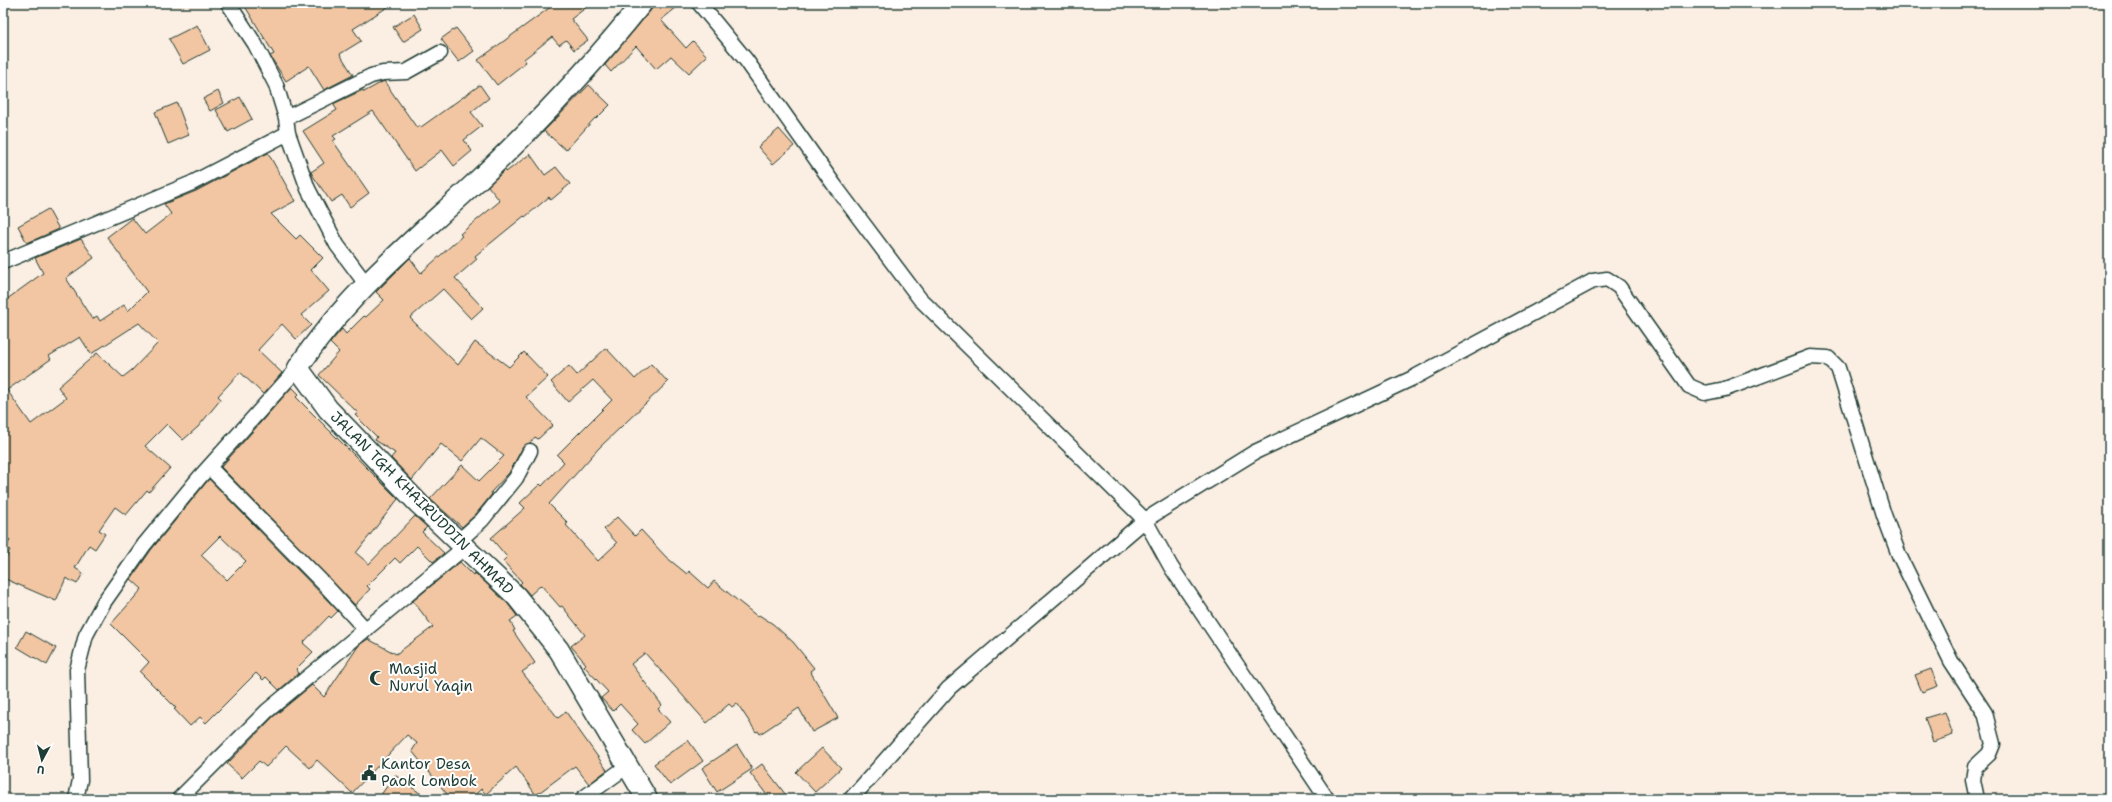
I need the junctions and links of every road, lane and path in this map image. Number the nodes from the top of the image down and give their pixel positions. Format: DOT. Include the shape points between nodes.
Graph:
graph roads {
  1 [pos="228,3"];
  2 [pos="642,3"];
  3 [pos="698,3"];
  4 [pos="440,53"];
  5 [pos="286,118"];
  6 [pos="288,133"];
  7 [pos="3,262"];
  8 [pos="366,284"];
  9 [pos="298,368"];
  10 [pos="530,451"];
  11 [pos="209,467"];
  12 [pos="1145,520"];
  13 [pos="462,544"];
  14 [pos="366,630"];
  15 [pos="626,767"];
  16 [pos="76,799"];
  17 [pos="179,799"];
  18 [pos="582,799"];
  19 [pos="647,799"];
  20 [pos="851,799"];
  21 [pos="1327,799"];
  22 [pos="1977,799"];
  1 -- 5 [label="street" via="255,44 276,85"];
  2 -- 8 [label="street" via="577,79 497,162"];
  3 -- 12 [label="street" via="746,60 835,186 920,299"];
  4 -- 5 [label="street" via="406,72 371,76"];
  5 -- 6 [label="street"];
  6 -- 7 [label="street" via="192,183"];
  6 -- 8 [label="street" via="308,189 337,245"];
  8 -- 9 [label="street" via="323,333"];
  9 -- 11 [label="street"];
  9 -- 13 [label="street, JALAN TGH KHAIRUDDIN AHMAD" via="328,409 419,504"];
  10 -- 13 [label="street" via="516,478"];
  11 -- 14 [label="street"];
  11 -- 16 [label="street" via="144,545 104,602 86,636 77,670 80,780"];
  12 -- 20 [label="street" via="949,688"];
  12 -- 21 [label="street" via="1171,567"];
  12 -- 22 [label="street" via="1255,452 1412,378 1593,281 1607,279 1619,287 1689,386 1705,393 1725,389 1810,357 1828,358 1838,368 1899,555 1951,661 1985,713 1993,744 1989,754 1975,767 1973,780"];
  13 -- 14 [label="street"];
  13 -- 15 [label="street, JALAN TGH KHAIRUDDIN AHMAD" via="516,596 559,650"];
  14 -- 17 [label="street" via="267,711"];
  15 -- 18 [label="street"];
  15 -- 19 [label="street, JALAN TGH KHAIRUDDIN AHMAD"];
}
